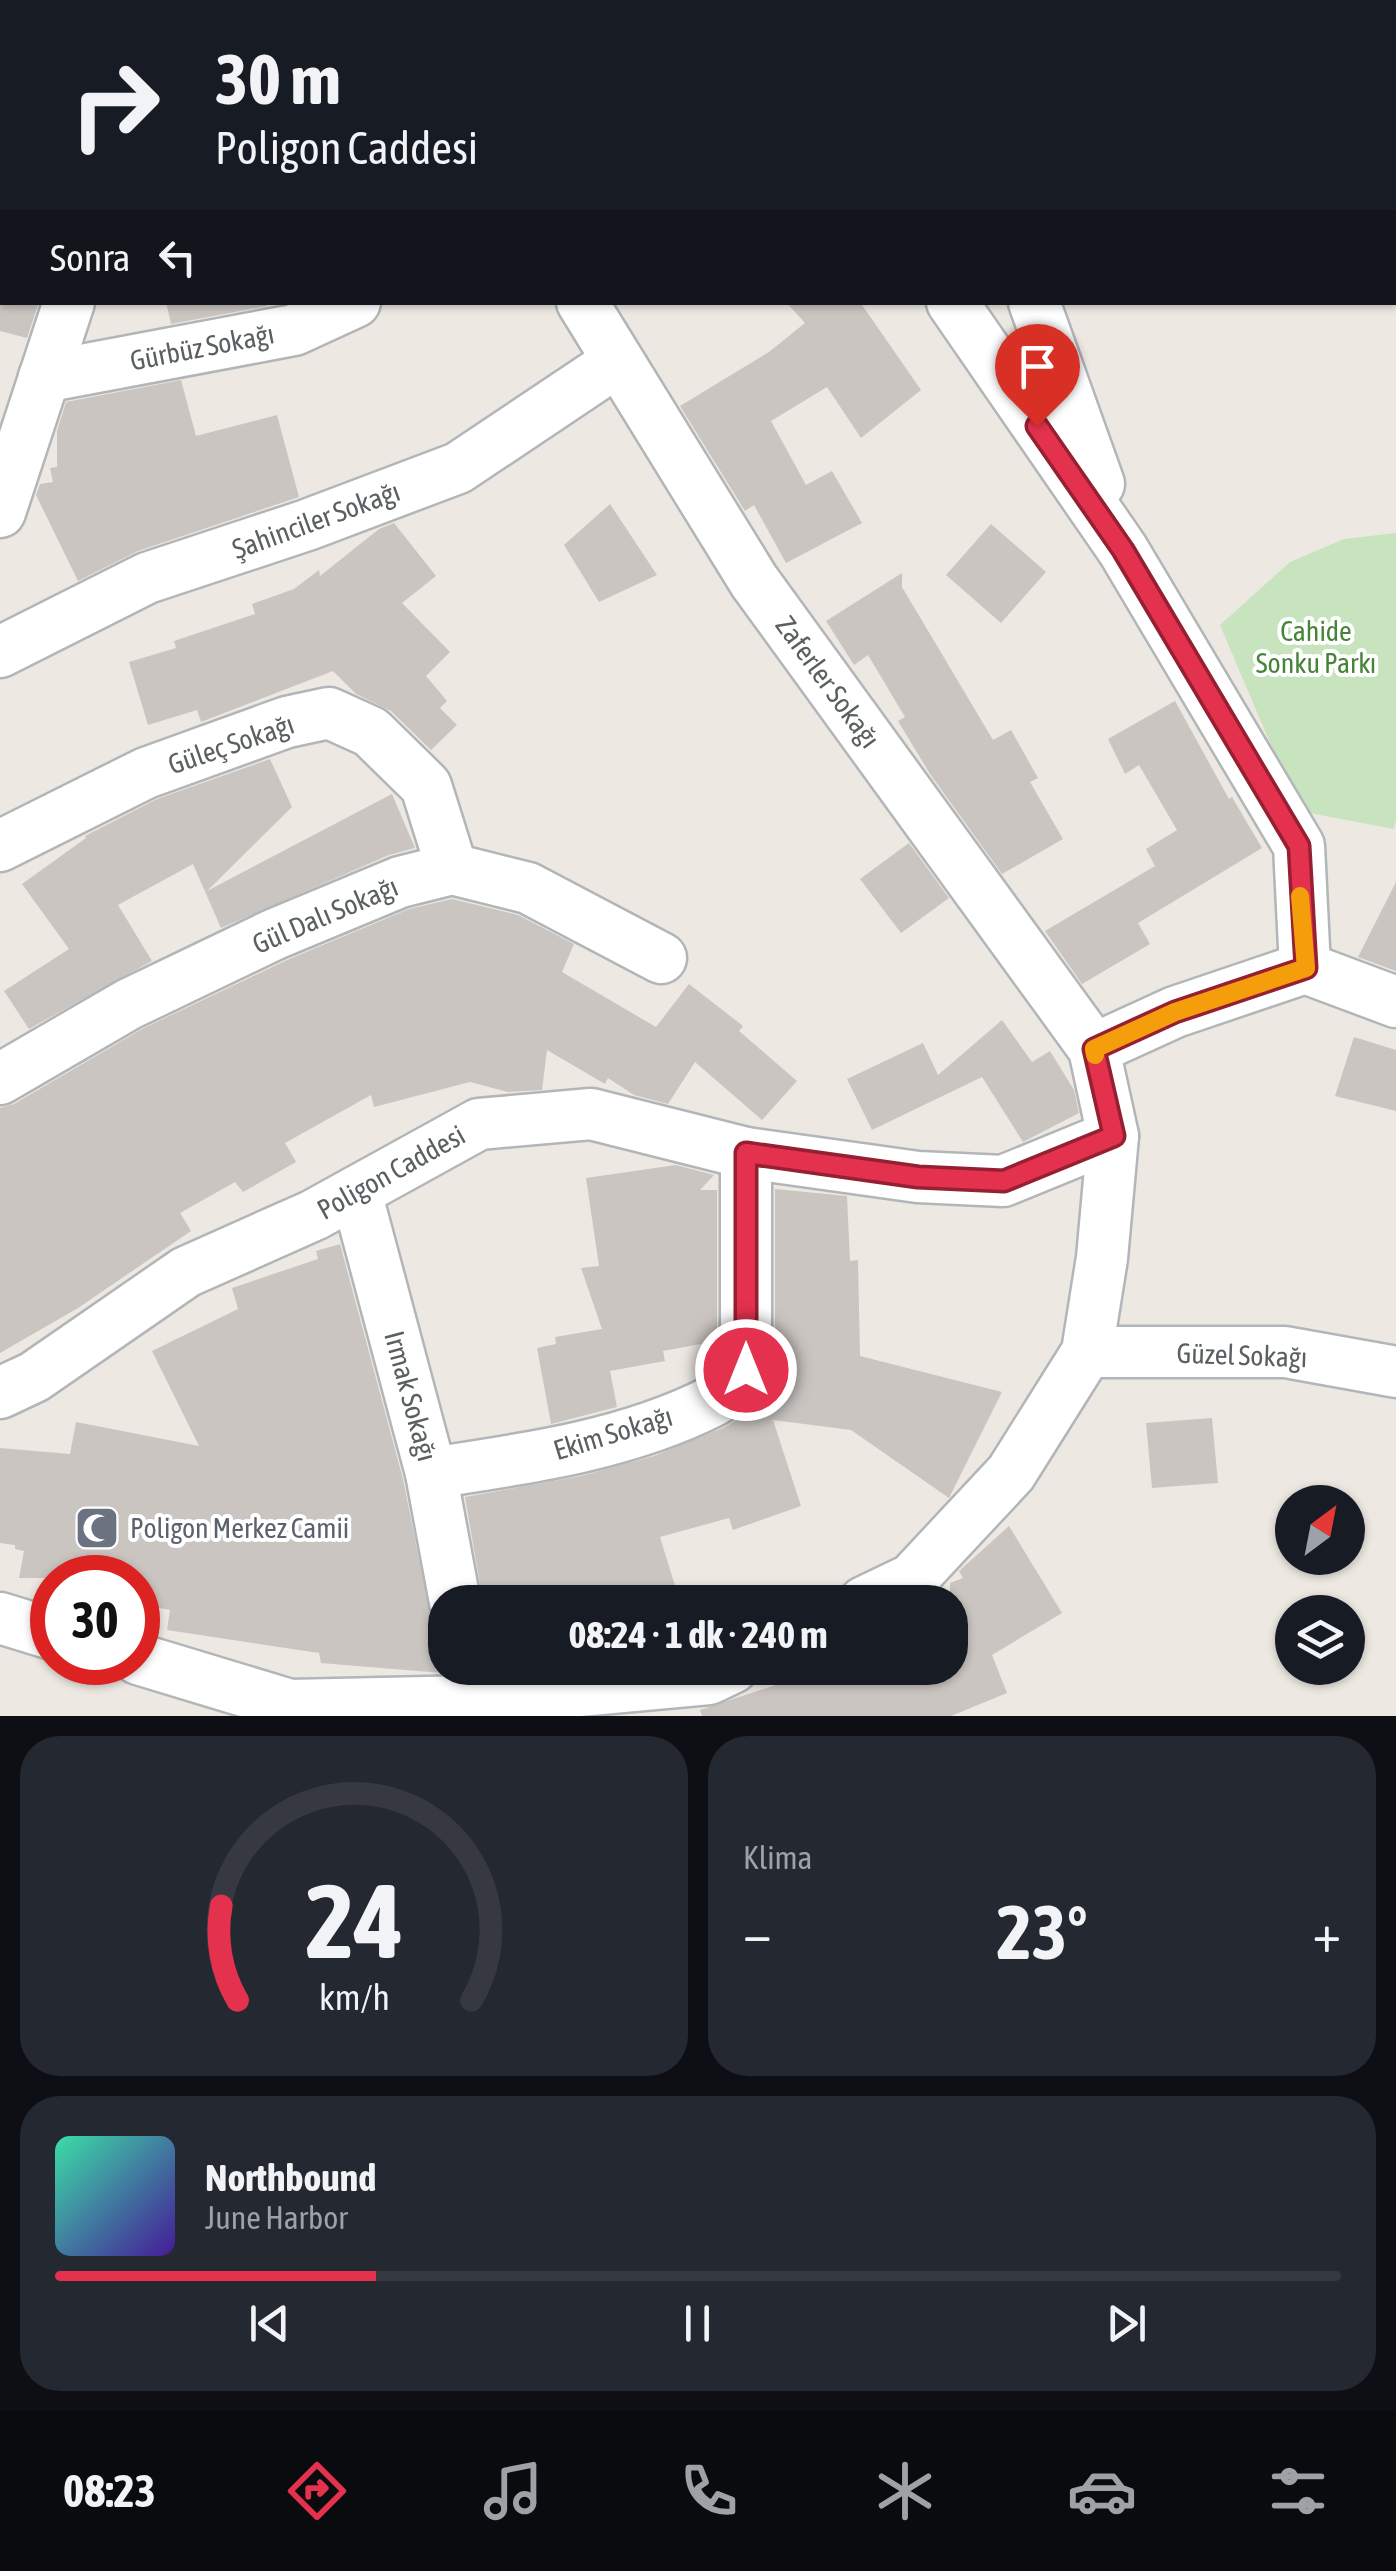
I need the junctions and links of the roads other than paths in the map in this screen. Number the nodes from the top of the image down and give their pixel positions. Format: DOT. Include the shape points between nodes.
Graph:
graph roads {
  1 [pos="68,305"];
  2 [pos="348,305"];
  3 [pos="584,305"];
  4 [pos="954,305"];
  5 [pos="1035,305"];
  6 [pos="618,361"];
  7 [pos="44,377"];
  8 [pos="0,512"];
  9 [pos="1123,550"];
  10 [pos="0,652"];
  11 [pos="0,846"];
  12 [pos="452,869"];
  13 [pos="661,958"];
  14 [pos="1306,968"];
  15 [pos="1396,1002"];
  16 [pos="1094,1049"];
  17 [pos="0,1079"];
  18 [pos="1114,1136"];
  19 [pos="746,1153"];
  20 [pos="356,1192"];
  21 [pos="1087,1352"];
  22 [pos="1396,1372"];
  23 [pos="0,1394"];
  24 [pos="431,1473"];
  25 [pos="452,1585"];
  26 [pos="899,1585"];
  27 [pos="0,1618"];
  28 [pos="30,1627"];
  29 [pos="160,1666"];
  30 [pos="461,1685"];
  1 -- 7 [label="street"];
  2 -- 7 [label="street, Gürbüz Sokağı" via="294,330"];
  3 -- 6 [label="street, Zaferler Sokağı"];
  4 -- 9 [label="street"];
  5 -- 9 [label="street"];
  6 -- 10 [label="street, Şahinciler Sokağı" via="458,468 148,578"];
  6 -- 16 [label="street, Zaferler Sokağı" via="754,581"];
  7 -- 8 [label="street"];
  9 -- 14 [label="street" via="1299,846"];
  11 -- 12 [label="street, Güleç Sokağı" via="146,773 329,713 371,732 426,786"];
  12 -- 13 [label="street, Gül Dalı Sokağı" via="528,888"];
  12 -- 17 [label="street, Gül Dalı Sokağı" via="400,882 275,934 130,1004"];
  14 -- 15 [label="street"];
  14 -- 16 [label="street" via="1175,1012"];
  16 -- 18 [label="street"];
  18 -- 19 [label="street, Poligon Caddesi" via="1004,1181 918,1177"];
  18 -- 21 [label="street"];
  19 -- 20 [label="street, Poligon Caddesi" via="592,1114 479,1124"];
  19 -- 24 [label="street, Ekim Sokağı" via="746,1370 716,1399 635,1432"];
  20 -- 23 [label="street, Poligon Caddesi" via="186,1272"];
  20 -- 24 [label="street, Irmak Sokağı"];
  21 -- 22 [label="street, Güzel Sokağı" via="1286,1352"];
  21 -- 26 [label="street" via="1012,1473"];
  24 -- 25 [label="street, Irmak Sokağı"];
  27 -- 28 [label="street"];
  29 -- 30 [label="street" via="290,1704"];
}
